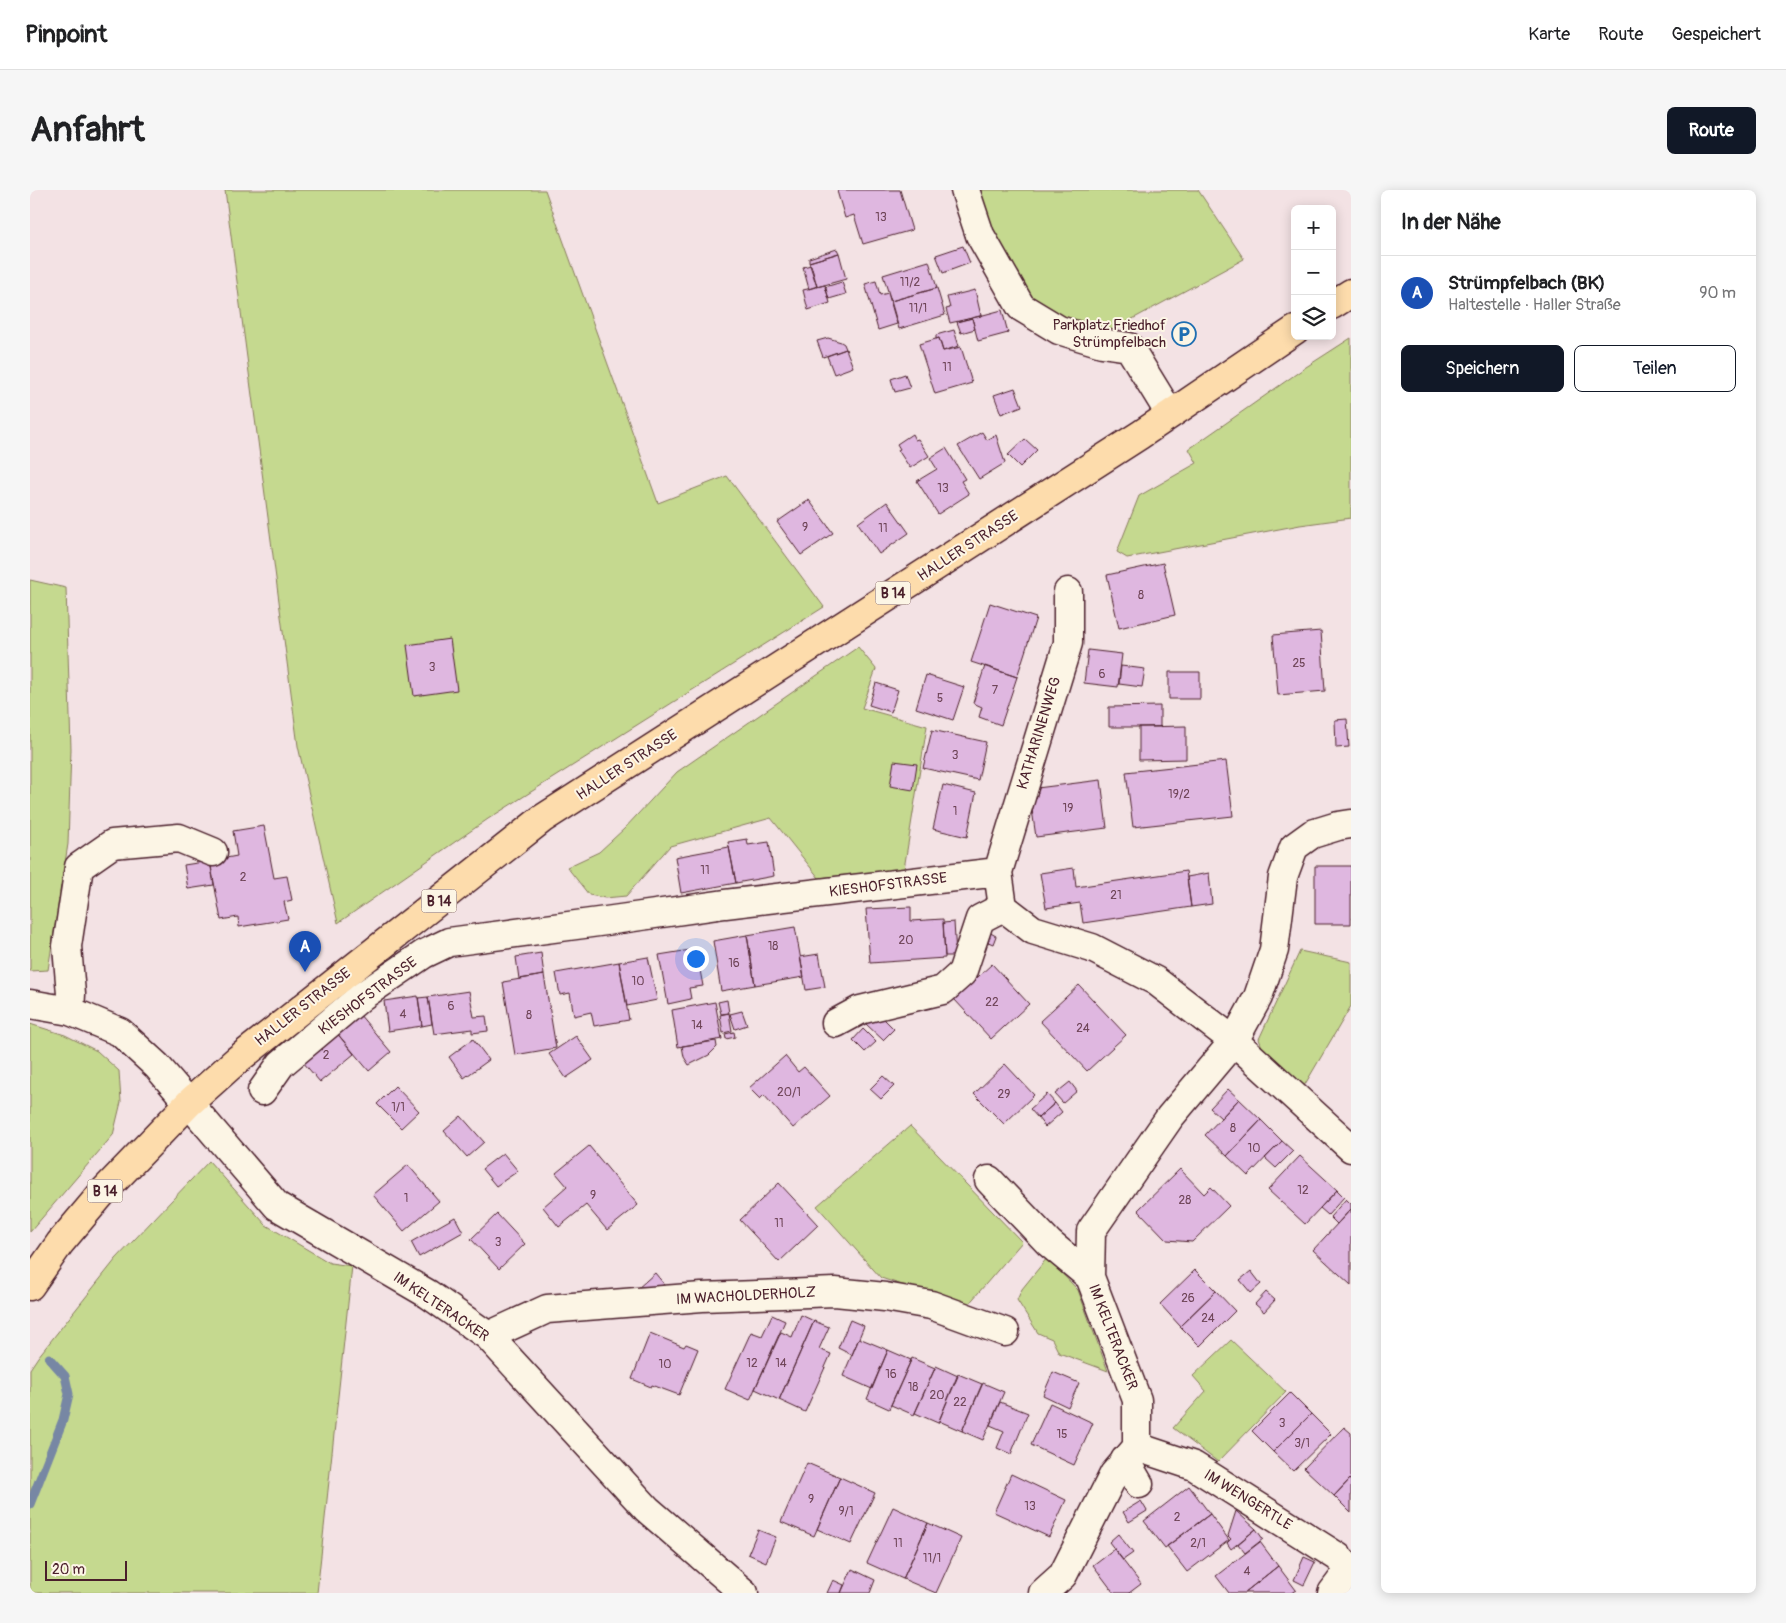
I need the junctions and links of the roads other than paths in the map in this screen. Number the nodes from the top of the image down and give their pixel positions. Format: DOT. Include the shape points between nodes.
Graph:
graph roads {
  1 [pos="965,190"];
  2 [pos="1351,292"];
  3 [pos="1336,302"];
  4 [pos="1291,333"];
  5 [pos="1170,414"];
  6 [pos="1068,592"];
  7 [pos="1351,824"];
  8 [pos="213,852"];
  9 [pos="998,872"];
  10 [pos="1003,907"];
  11 [pos="30,1004"];
  12 [pos="70,1011"];
  13 [pos="836,1023"];
  14 [pos="1234,1041"];
  15 [pos="262,1091"];
  16 [pos="189,1103"];
  17 [pos="1351,1148"];
  18 [pos="989,1180"];
  19 [pos="1090,1277"];
  20 [pos="30,1286"];
  21 [pos="1005,1332"];
  22 [pos="488,1336"];
  23 [pos="1131,1454"];
  24 [pos="1139,1484"];
  25 [pos="1350,1569"];
  26 [pos="744,1593"];
  27 [pos="1043,1593"];
  28 [pos="1332,1593"];
  1 -- 5 [label="street" via="980,235 1021,307 1059,330 1129,347 1147,359"];
  2 -- 3 [label="main road"];
  4 -- 5 [label="main road, HALLER STRASSE / B 14"];
  5 -- 16 [label="main road, HALLER STRASSE / B 14" via="542,819 237,1060"];
  6 -- 9 [label="street, KATHARINENWEG" via="1068,643"];
  7 -- 14 [label="street" via="1312,834 1294,848 1283,877 1274,950 1258,997"];
  8 -- 12 [label="street" via="179,838 112,844 79,867 67,946 72,994"];
  9 -- 10 [label="street"];
  9 -- 15 [label="street, KIESHOFSTRASSE" via="725,904 449,942 424,954 362,996 281,1064"];
  10 -- 13 [label="street" via="980,919 962,973 943,990 860,1010"];
  10 -- 14 [label="street" via="1033,930 1092,948 1156,981"];
  11 -- 12 [label="street, IM KELTERACKER"];
  12 -- 16 [label="street, IM KELTERACKER" via="120,1032 157,1066"];
  14 -- 17 [label="street"];
  14 -- 19 [label="street, IM KELTERACKER" via="1165,1114 1091,1231"];
  16 -- 20 [label="main road, HALLER STRASSE / B 14" via="103,1192 60,1243"];
  16 -- 22 [label="street, IM KELTERACKER" via="277,1206 428,1294"];
  18 -- 19 [label="street" via="1049,1242"];
  19 -- 23 [label="street, IM KELTERACKER" via="1137,1400"];
  21 -- 22 [label="street, IM WACHOLDERHOLZ" via="931,1305 835,1292 546,1308"];
  22 -- 26 [label="street, IM KELTERACKER" via="647,1509"];
  23 -- 24 [label="street"];
  23 -- 25 [label="street, IM WENGERTLE" via="1194,1466 1338,1557"];
  23 -- 27 [label="street" via="1114,1474 1063,1575"];
  25 -- 28 [label="street, IM WENGERTLE"];
}
